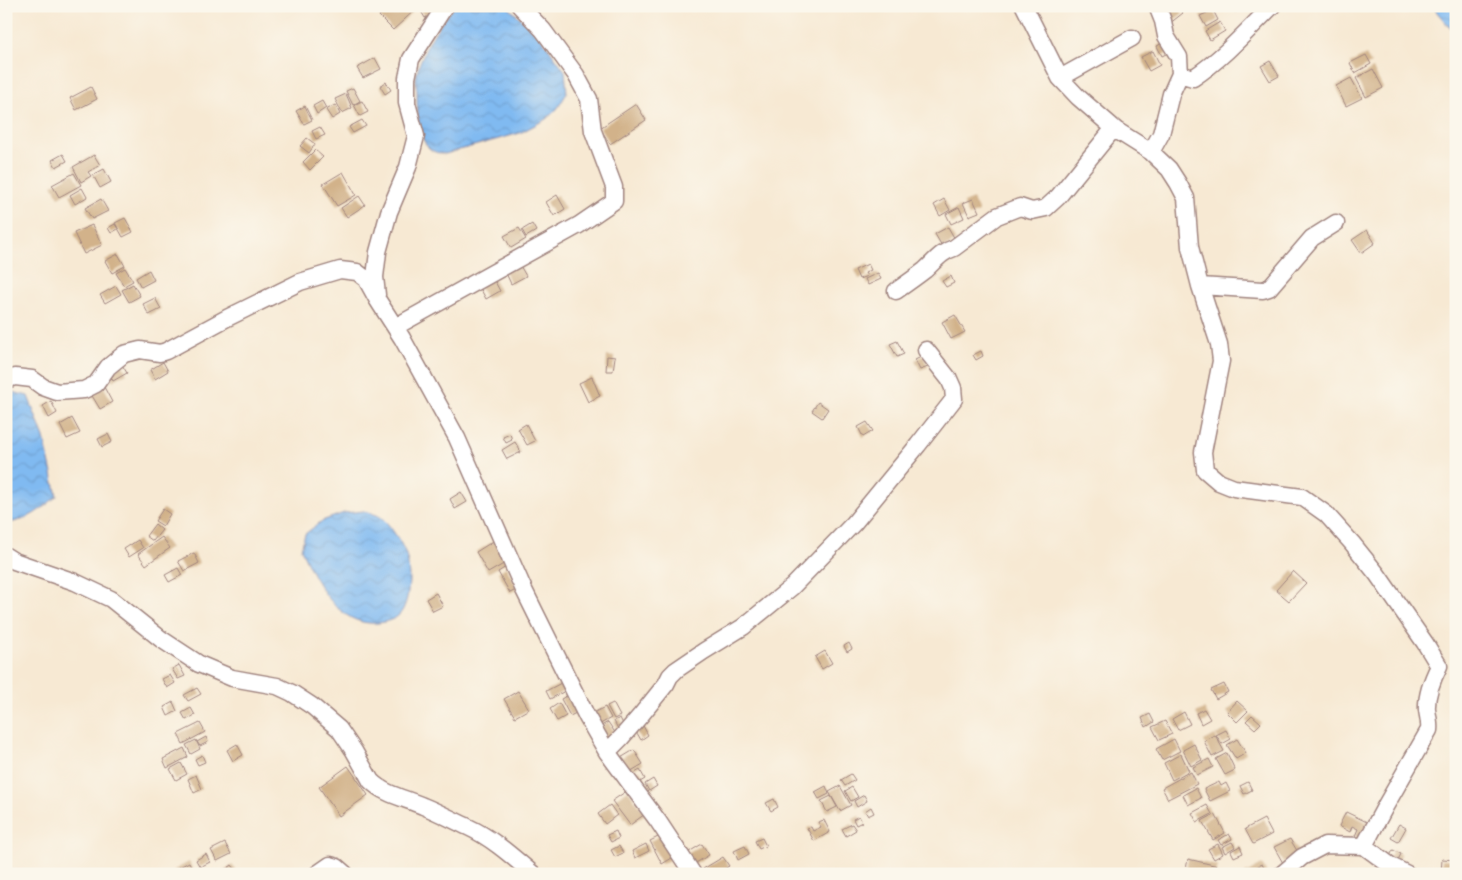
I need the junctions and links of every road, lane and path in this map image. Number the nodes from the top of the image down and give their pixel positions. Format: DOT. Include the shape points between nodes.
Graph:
graph roads {
  1 [pos="444,6"];
  2 [pos="520,6"];
  3 [pos="1024,6"];
  4 [pos="1157,6"];
  5 [pos="1272,6"];
  6 [pos="1132,38"];
  7 [pos="1180,74"];
  8 [pos="1060,78"];
  9 [pos="1116,130"];
  10 [pos="1150,152"];
  11 [pos="1336,223"];
  12 [pos="1200,286"];
  13 [pos="896,291"];
  14 [pos="377,299"];
  15 [pos="395,327"];
  16 [pos="926,350"];
  17 [pos="6,380"];
  18 [pos="6,556"];
  19 [pos="607,752"];
  20 [pos="1364,846"];
  21 [pos="317,874"];
  22 [pos="345,874"];
  23 [pos="534,874"];
  24 [pos="694,874"];
  25 [pos="1282,874"];
  26 [pos="1407,874"];
  1 -- 14 [label="street" via="411,59 407,104 416,136 378,252"];
  2 -- 15 [label="street" via="543,30 589,98 593,131 614,187 614,201 578,225"];
  3 -- 8 [label="street"];
  4 -- 7 [label="street" via="1166,36 1178,57"];
  5 -- 7 [label="street" via="1206,69 1193,78"];
  6 -- 8 [label="street"];
  7 -- 10 [label="street" via="1171,94 1161,134"];
  8 -- 9 [label="street"];
  9 -- 10 [label="street"];
  9 -- 13 [label="street" via="1046,208 1032,211 1020,207 997,216 954,248 946,250"];
  10 -- 12 [label="street" via="1169,169 1186,198 1190,247"];
  11 -- 12 [label="street" via="1312,238 1269,288"];
  12 -- 20 [label="street" via="1219,344 1220,361 1203,452 1205,470 1218,482 1234,488 1302,497 1326,514 1377,574 1438,666 1427,709 1430,730"];
  14 -- 15 [label="street"];
  14 -- 17 [label="street" via="366,279 357,272 340,270 300,282 166,351 140,350 124,354 108,367 96,384 84,390 57,392 32,379 15,377"];
  15 -- 19 [label="street" via="457,438 524,590 578,701"];
  16 -- 19 [label="street" via="949,379 954,399 918,445 854,523 792,587 743,627 676,670 641,716"];
  18 -- 23 [label="street" via="75,582 111,600 160,639 199,664 232,678 292,692 339,729 375,785 470,828 493,841"];
  19 -- 24 [label="street"];
  20 -- 25 [label="street" via="1326,845 1302,856"];
  20 -- 26 [label="street"];
  21 -- 22 [label="street" via="330,865"];
}
